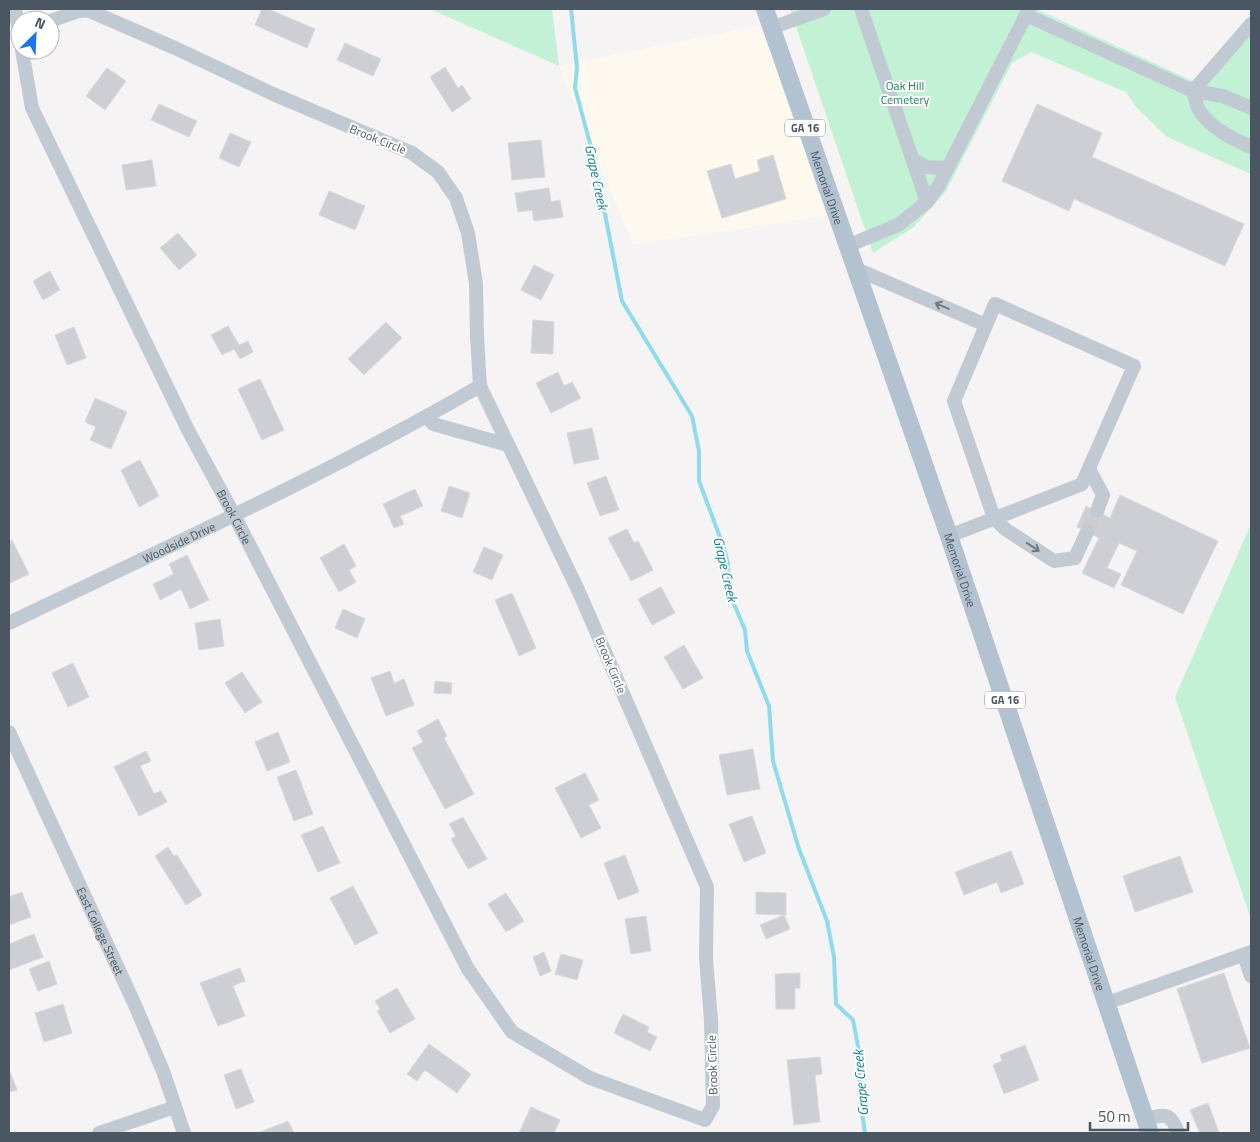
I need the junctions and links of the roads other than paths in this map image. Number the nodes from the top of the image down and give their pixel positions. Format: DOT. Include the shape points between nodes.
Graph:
graph roads {
  1 [pos="87,9"];
  2 [pos="765,9"];
  3 [pos="824,9"];
  4 [pos="861,9"];
  5 [pos="1027,12"];
  6 [pos="60,18"];
  7 [pos="1251,24"];
  8 [pos="771,28"];
  9 [pos="24,60"];
  10 [pos="1193,91"];
  11 [pos="1251,108"];
  12 [pos="1251,147"];
  13 [pos="913,160"];
  14 [pos="948,168"];
  15 [pos="926,202"];
  16 [pos="847,246"];
  17 [pos="856,269"];
  18 [pos="986,325"];
  19 [pos="480,386"];
  20 [pos="427,417"];
  21 [pos="508,445"];
  22 [pos="1089,468"];
  23 [pos="1097,511"];
  24 [pos="234,516"];
  25 [pos="994,518"];
  26 [pos="1087,532"];
  27 [pos="949,536"];
  28 [pos="9,622"];
  29 [pos="9,732"];
  30 [pos="1248,953"];
  31 [pos="1251,976"];
  32 [pos="1107,1003"];
  33 [pos="175,1107"];
  34 [pos="1148,1126"];
  35 [pos="99,1133"];
  36 [pos="184,1133"];
  37 [pos="1178,1133"];
  1 -- 6 [label="street"];
  1 -- 19 [label="street, Brook Circle" via="412,153 438,172 456,198 468,233 476,284"];
  2 -- 8 [label="main road, Memorial Drive / GA 16"];
  3 -- 8 [label="street"];
  4 -- 13 [label="street"];
  5 -- 10 [label="street"];
  5 -- 14 [label="street"];
  7 -- 10 [label="street"];
  8 -- 16 [label="main road, Memorial Drive / GA 16"];
  9 -- 24 [label="street, Brook Circle" via="32,108 188,430"];
  10 -- 11 [label="street" via="1223,96"];
  10 -- 12 [label="street" via="1199,110 1210,122 1223,133"];
  13 -- 14 [label="street" via="926,167"];
  13 -- 15 [label="street"];
  14 -- 15 [label="street"];
  15 -- 16 [label="street" via="898,226"];
  16 -- 17 [label="main road, Memorial Drive / GA 16"];
  18 -- 17 [label="street, one-way"];
  17 -- 27 [label="main road, Memorial Drive / GA 16"];
  18 -- 22 [label="street" via="995,304 1134,366"];
  18 -- 25 [label="street" via="954,401"];
  19 -- 20 [label="street, Woodside Drive"];
  19 -- 21 [label="street, Brook Circle"];
  20 -- 21 [label="street" via="433,424"];
  20 -- 24 [label="street, Woodside Drive"];
  21 -- 24 [label="street, Brook Circle" via="579,592 707,887 706,958 713,1106 705,1120 590,1078 512,1032 468,969"];
  22 -- 23 [label="street" via="1103,495"];
  22 -- 25 [label="street" via="1082,484"];
  24 -- 28 [label="street, Woodside Drive"];
  25 -- 26 [label="street, one-way" via="1005,529 1054,561 1075,558"];
  25 -- 27 [label="street"];
  27 -- 32 [label="main road, Memorial Drive / GA 16"];
  29 -- 33 [label="street, East College Street" via="135,1004"];
  30 -- 31 [label="street"];
  30 -- 32 [label="street"];
  32 -- 34 [label="main road, Memorial Drive / GA 16"];
  33 -- 35 [label="street"];
  33 -- 36 [label="street, East College Street"];
  34 -- 37 [label="street" via="1162,1114 1169,1117"];
}
